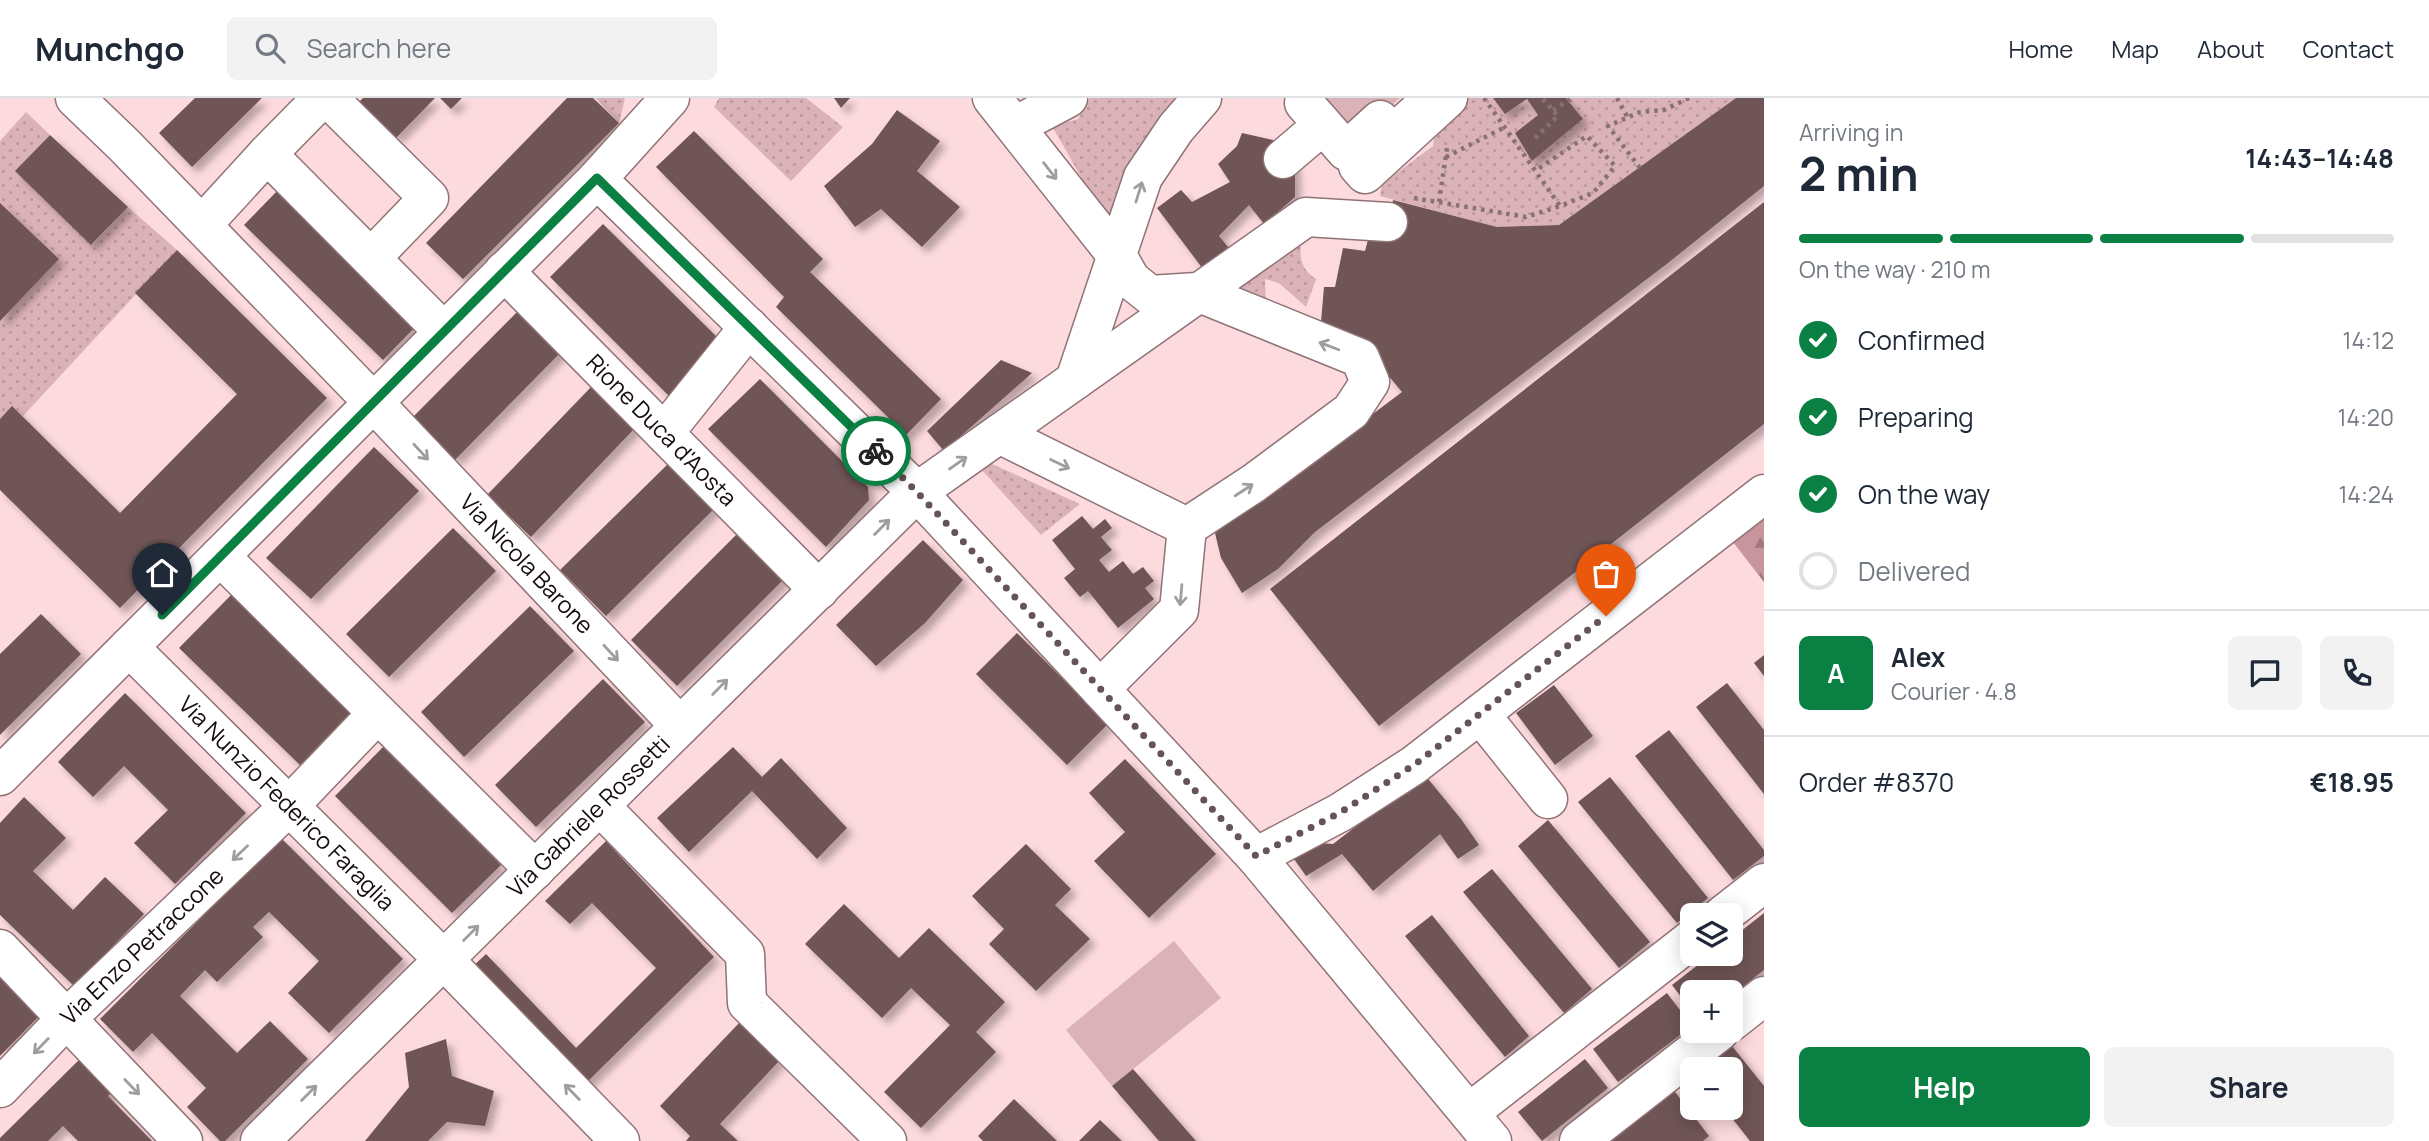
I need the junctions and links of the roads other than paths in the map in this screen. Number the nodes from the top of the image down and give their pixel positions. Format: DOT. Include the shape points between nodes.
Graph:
graph roads {
  1 [pos="75,98"];
  2 [pos="325,98"];
  3 [pos="1068,98"];
  4 [pos="1202,98"];
  5 [pos="1405,98"];
  6 [pos="1453,100"];
  7 [pos="663,102"];
  8 [pos="1004,112"];
  9 [pos="267,154"];
  10 [pos="1283,159"];
  11 [pos="597,178"];
  12 [pos="1306,217"];
  13 [pos="1388,222"];
  14 [pos="202,225"];
  15 [pos="1118,257"];
  16 [pos="371,258"];
  17 [pos="504,271"];
  18 [pos="1198,292"];
  19 [pos="749,327"];
  20 [pos="444,332"];
  21 [pos="1075,380"];
  22 [pos="374,403"];
  23 [pos="664,433"];
  24 [pos="999,434"];
  25 [pos="917,492"];
  26 [pos="1764,494"];
  27 [pos="1186,527"];
  28 [pos="220,556"];
  29 [pos="818,590"];
  30 [pos="130,647"];
  31 [pos="1100,689"];
  32 [pos="377,714"];
  33 [pos="1480,714"];
  34 [pos="680,726"];
  35 [pos="0,776"];
  36 [pos="1548,799"];
  37 [pos="289,806"];
  38 [pos="600,806"];
  39 [pos="1256,856"];
  40 [pos="535,870"];
  41 [pos="1764,883"];
  42 [pos="1738,903"];
  43 [pos="0,949"];
  44 [pos="1680,950"];
  45 [pos="444,960"];
  46 [pos="1764,996"];
  47 [pos="1743,1013"];
  48 [pos="67,1018"];
  49 [pos="1705,1043"];
  50 [pos="0,1088"];
  51 [pos="1480,1127"];
  52 [pos="183,1141"];
  53 [pos="260,1141"];
  54 [pos="620,1141"];
  55 [pos="887,1141"];
  56 [pos="1579,1141"];
  1 -- 14 [label="street"];
  2 -- 9 [label="street"];
  2 -- 16 [label="street" via="429,198"];
  3 -- 8 [label="street"];
  15 -- 4 [label="street, one-way" via="1143,177"];
  5 -- 10 [label="street" via="1346,151 1313,114"];
  6 -- 12 [label="street, Via Gabriele Rossetti" via="1363,188 1343,203"];
  7 -- 11 [label="street"];
  8 -- 15 [label="street, one-way"];
  9 -- 14 [label="street"];
  9 -- 16 [label="street"];
  11 -- 17 [label="street"];
  11 -- 19 [label="street"];
  12 -- 13 [label="street"];
  12 -- 18 [label="street, Via Gabriele Rossetti"];
  14 -- 22 [label="street"];
  15 -- 18 [label="street" via="1131,281 1150,295"];
  15 -- 21 [label="street"];
  16 -- 20 [label="street"];
  17 -- 20 [label="street"];
  17 -- 23 [label="street, Rione Duca d'Aosta"];
  18 -- 21 [label="street, Via Gabriele Rossetti"];
  27 -- 18 [label="street, one-way" via="1351,411 1370,382 1360,358"];
  19 -- 23 [label="street"];
  19 -- 25 [label="street"];
  20 -- 22 [label="street"];
  21 -- 24 [label="street, Via Gabriele Rossetti"];
  22 -- 28 [label="street"];
  22 -- 34 [label="street, Via Nicola Barone, one-way"];
  23 -- 29 [label="street, Rione Duca d'Aosta"];
  25 -- 24 [label="street, Via Gabriele Rossetti, one-way"];
  24 -- 27 [label="street, one-way"];
  29 -- 25 [label="street, Via Gabriele Rossetti, one-way"];
  25 -- 31 [label="street"];
  26 -- 33 [label="street"];
  27 -- 31 [label="street, one-way" via="1179,610"];
  28 -- 30 [label="street"];
  28 -- 32 [label="street"];
  34 -- 29 [label="street, Via Gabriele Rossetti, one-way"];
  30 -- 35 [label="street"];
  30 -- 37 [label="street, Via Nunzio Federico Faraglia"];
  31 -- 39 [label="street"];
  32 -- 37 [label="street, Via Enzo Petraccone"];
  32 -- 40 [label="street"];
  33 -- 36 [label="street"];
  33 -- 39 [label="street" via="1414,765 1341,812"];
  34 -- 38 [label="street, Via Gabriele Rossetti"];
  37 -- 45 [label="street, Via Nunzio Federico Faraglia"];
  37 -- 48 [label="street, Via Enzo Petraccone, one-way"];
  38 -- 40 [label="street, Via Gabriele Rossetti"];
  38 -- 55 [label="street" via="745,954 747,1003"];
  39 -- 51 [label="street"];
  45 -- 40 [label="street, Via Gabriele Rossetti, one-way"];
  41 -- 42 [label="street"];
  43 -- 48 [label="street"];
  44 -- 51 [label="street"];
  53 -- 45 [label="street, Via Gabriele Rossetti, one-way"];
  54 -- 45 [label="street, Via Nunzio Federico Faraglia, one-way"];
  46 -- 47 [label="street"];
  48 -- 50 [label="street, Via Enzo Petraccone, one-way"];
  48 -- 52 [label="street, one-way"];
  49 -- 56 [label="street"];
}
